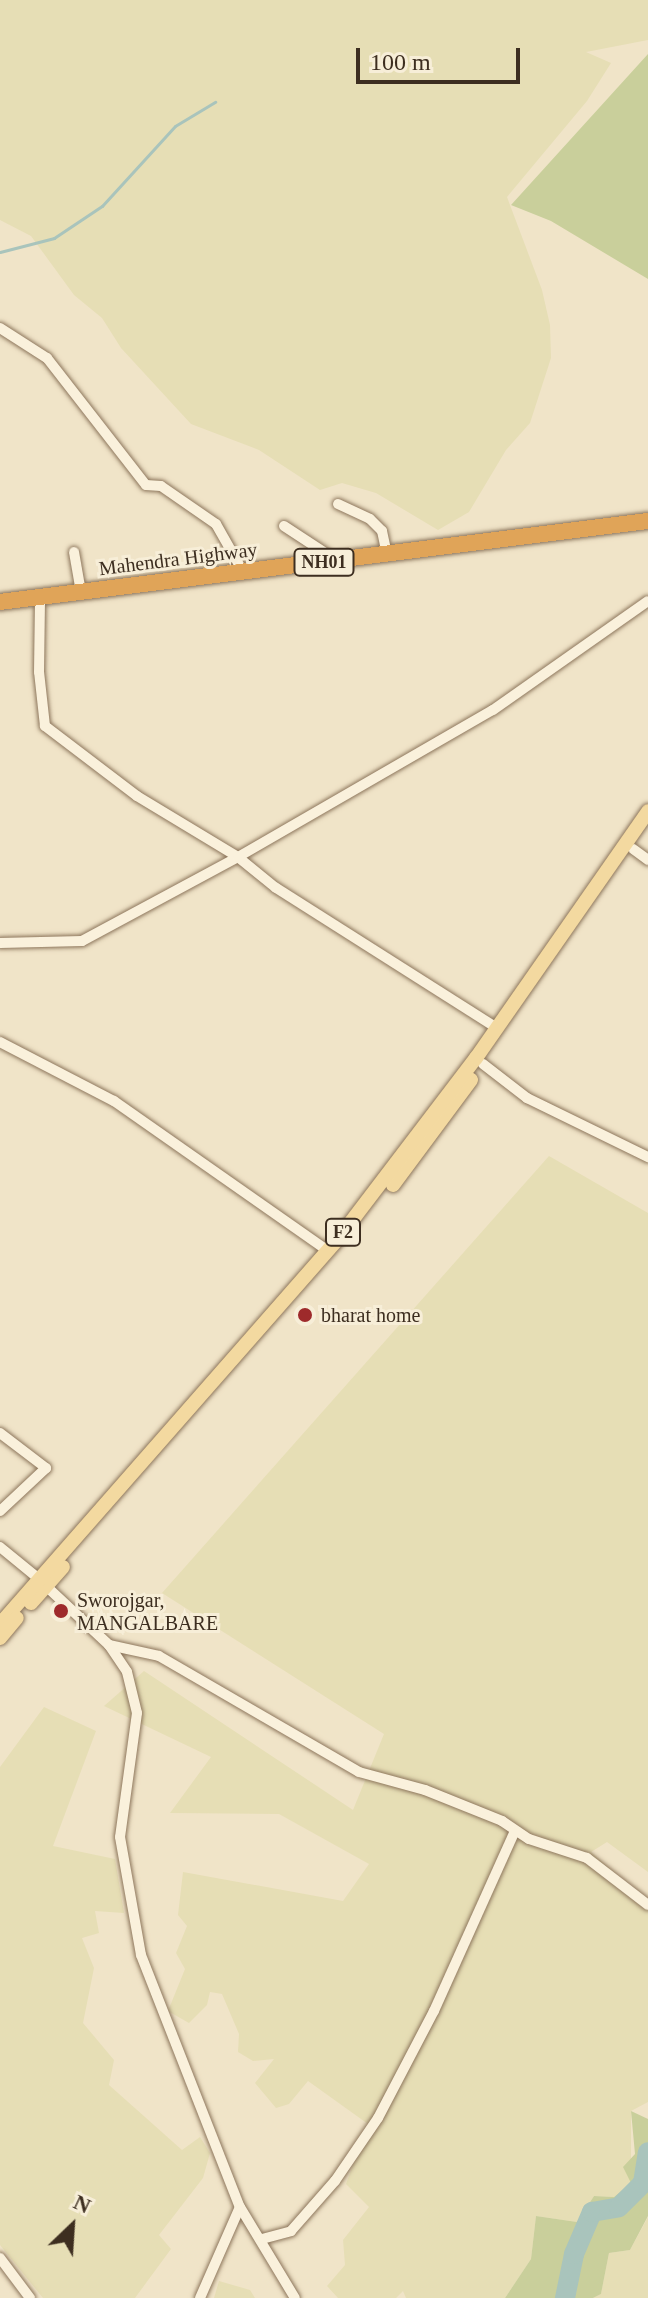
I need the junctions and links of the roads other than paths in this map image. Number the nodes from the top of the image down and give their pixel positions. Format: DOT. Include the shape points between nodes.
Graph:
graph roads {
  1 [pos="0,328"];
  2 [pos="338,504"];
  3 [pos="648,521"];
  4 [pos="284,526"];
  5 [pos="74,552"];
  6 [pos="387,554"];
  7 [pos="336,560"];
  8 [pos="242,570"];
  9 [pos="81,592"];
  10 [pos="40,597"];
  11 [pos="648,601"];
  12 [pos="0,602"];
  13 [pos="648,811"];
  14 [pos="648,828"];
  15 [pos="633,849"];
  16 [pos="238,857"];
  17 [pos="648,860"];
  18 [pos="0,943"];
  19 [pos="497,1028"];
  20 [pos="0,1042"];
  21 [pos="483,1064"];
  22 [pos="648,1157"];
  23 [pos="328,1251"];
  24 [pos="0,1433"];
  25 [pos="0,1511"];
  26 [pos="0,1547"];
  27 [pos="43,1582"];
  28 [pos="0,1624"];
  29 [pos="0,1638"];
  30 [pos="109,1645"];
  31 [pos="515,1831"];
  32 [pos="648,1905"];
  33 [pos="240,2207"];
  34 [pos="262,2239"];
  35 [pos="0,2258"];
  36 [pos="30,2298"];
  37 [pos="200,2298"];
  38 [pos="295,2298"];
  1 -- 8 [label="street" via="47,358 146,485 161,486 216,524"];
  2 -- 6 [label="street" via="376,525"];
  3 -- 6 [label="highway, Mahendra Highway / NH01"];
  4 -- 7 [label="street"];
  5 -- 9 [label="street"];
  6 -- 7 [label="highway, Mahendra Highway / NH01"];
  7 -- 8 [label="highway, Mahendra Highway / NH01"];
  8 -- 9 [label="highway, Mahendra Highway / NH01"];
  9 -- 10 [label="highway, Mahendra Highway / NH01"];
  10 -- 12 [label="highway, Mahendra Highway / NH01"];
  10 -- 16 [label="street" via="45,726 137,796"];
  11 -- 16 [label="street" via="493,710"];
  13 -- 19 [label="main road, F2"];
  14 -- 15 [label="main road, F2"];
  15 -- 17 [label="street"];
  15 -- 21 [label="main road, F2"];
  16 -- 18 [label="street" via="82,941"];
  16 -- 19 [label="street" via="276,888"];
  19 -- 23 [label="main road, F2"];
  20 -- 23 [label="street" via="114,1101"];
  21 -- 22 [label="street" via="527,1098"];
  21 -- 27 [label="main road, F2" via="334,1257"];
  23 -- 27 [label="main road, F2"];
  24 -- 25 [label="street" via="46,1468"];
  26 -- 27 [label="street"];
  27 -- 28 [label="main road, F2"];
  27 -- 29 [label="main road, F2"];
  27 -- 30 [label="street"];
  30 -- 31 [label="street" via="159,1656 359,1772 425,1790"];
  30 -- 33 [label="street" via="127,1672 137,1713 120,1837 141,1955"];
  31 -- 32 [label="street" via="587,1858"];
  31 -- 34 [label="street" via="434,2011 378,2118 335,2181 291,2231"];
  33 -- 34 [label="street"];
  33 -- 37 [label="street"];
  34 -- 38 [label="street"];
  35 -- 36 [label="street"];
}
